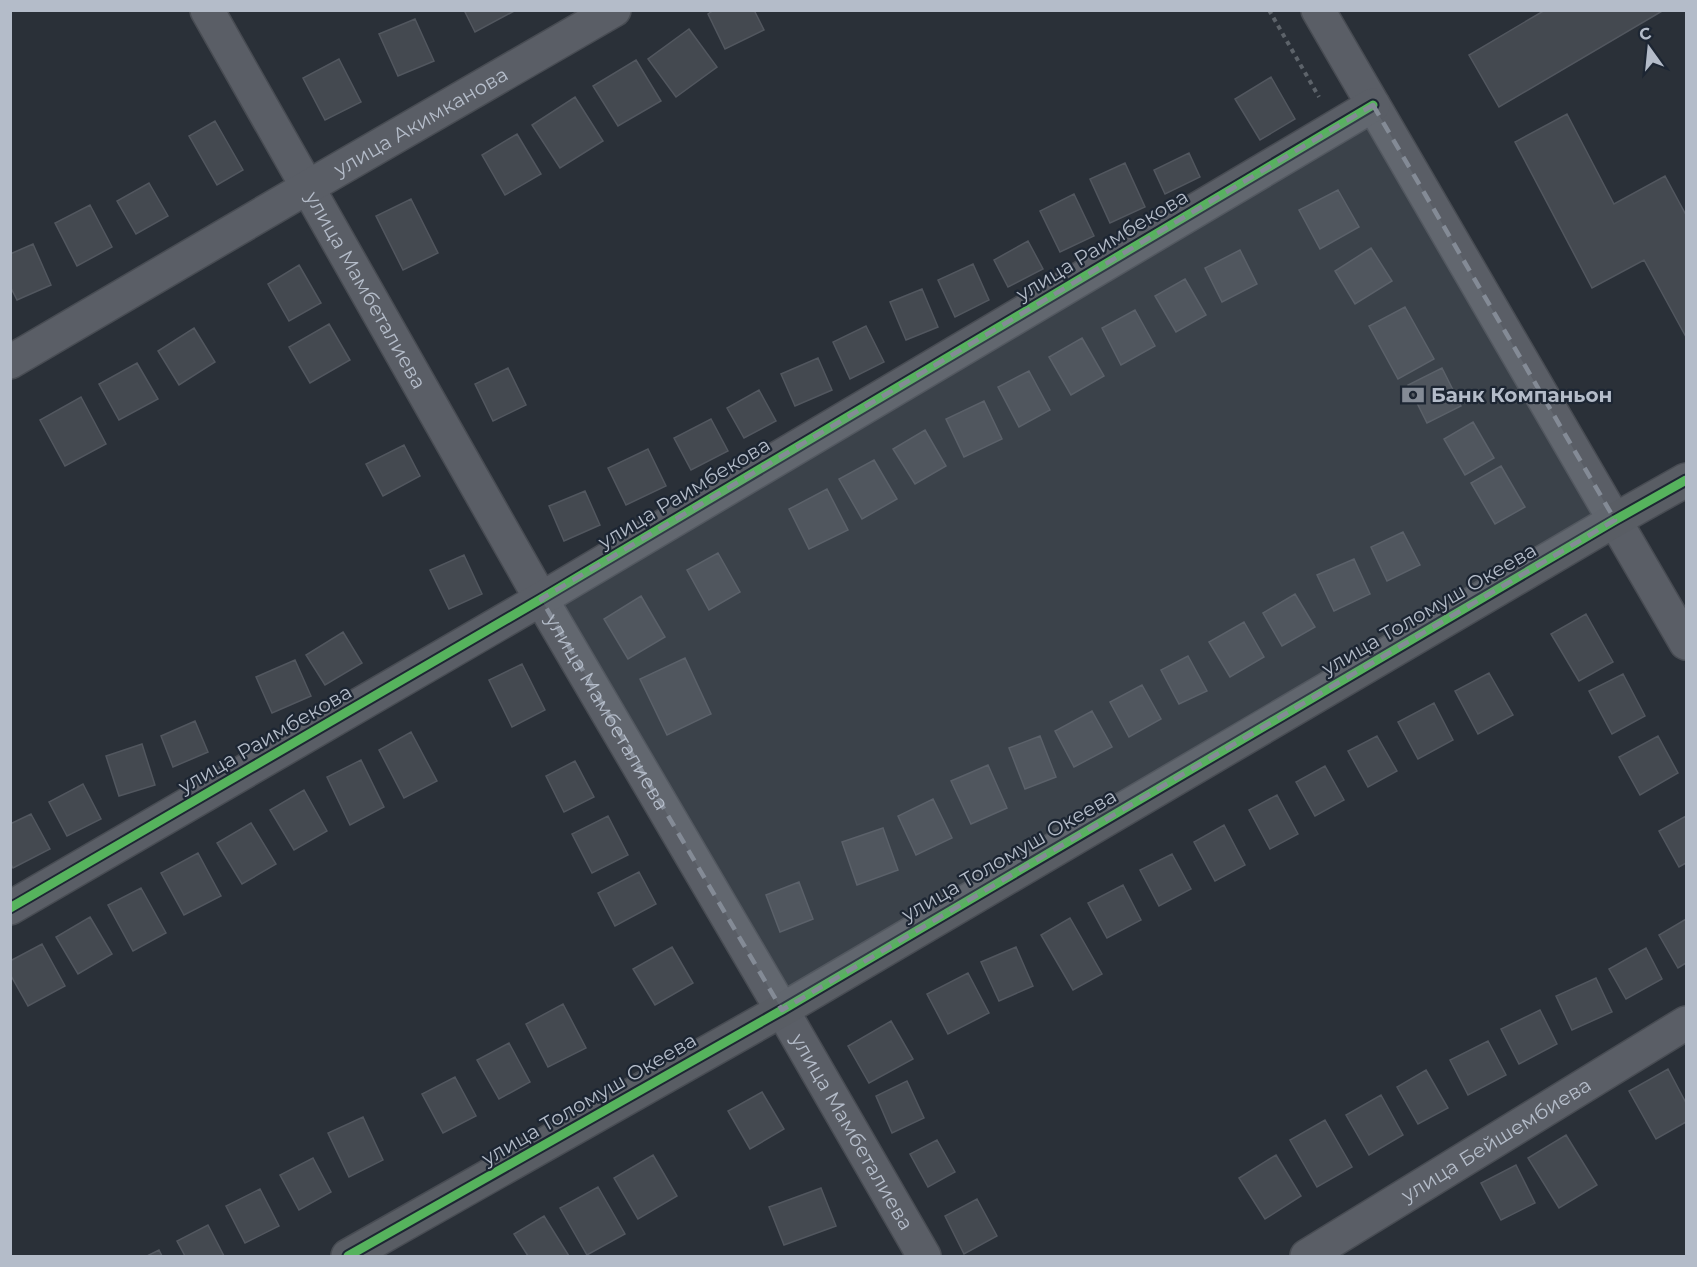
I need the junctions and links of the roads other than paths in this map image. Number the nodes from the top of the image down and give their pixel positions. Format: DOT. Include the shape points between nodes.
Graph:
graph roads {
  1 [pos="207,10"];
  2 [pos="614,10"];
  3 [pos="1318,10"];
  4 [pos="1373,105"];
  5 [pos="308,187"];
  6 [pos="10,362"];
  7 [pos="1686,480"];
  8 [pos="1615,520"];
  9 [pos="541,599"];
  10 [pos="1686,643"];
  11 [pos="10,908"];
  12 [pos="782,1010"];
  13 [pos="1686,1023"];
  14 [pos="348,1257"];
  15 [pos="924,1257"];
  16 [pos="1307,1257"];
  1 -- 5 [label="street, улица Мамбеталиева"];
  2 -- 5 [label="street, улица Акимканова"];
  3 -- 4 [label="street"];
  4 -- 8 [label="street"];
  4 -- 9 [label="street, улица Раимбекова"];
  5 -- 6 [label="street, улица Акимканова"];
  5 -- 9 [label="street, улица Мамбеталиева"];
  7 -- 8 [label="street, улица Толомуш Океева"];
  8 -- 10 [label="street"];
  8 -- 12 [label="street, улица Толомуш Океева"];
  9 -- 11 [label="street, улица Раимбекова"];
  9 -- 12 [label="street, улица Мамбеталиева"];
  12 -- 14 [label="street, улица Толомуш Океева"];
  12 -- 15 [label="street, улица Мамбеталиева"];
  13 -- 16 [label="street, улица Бейшембиева"];
}
